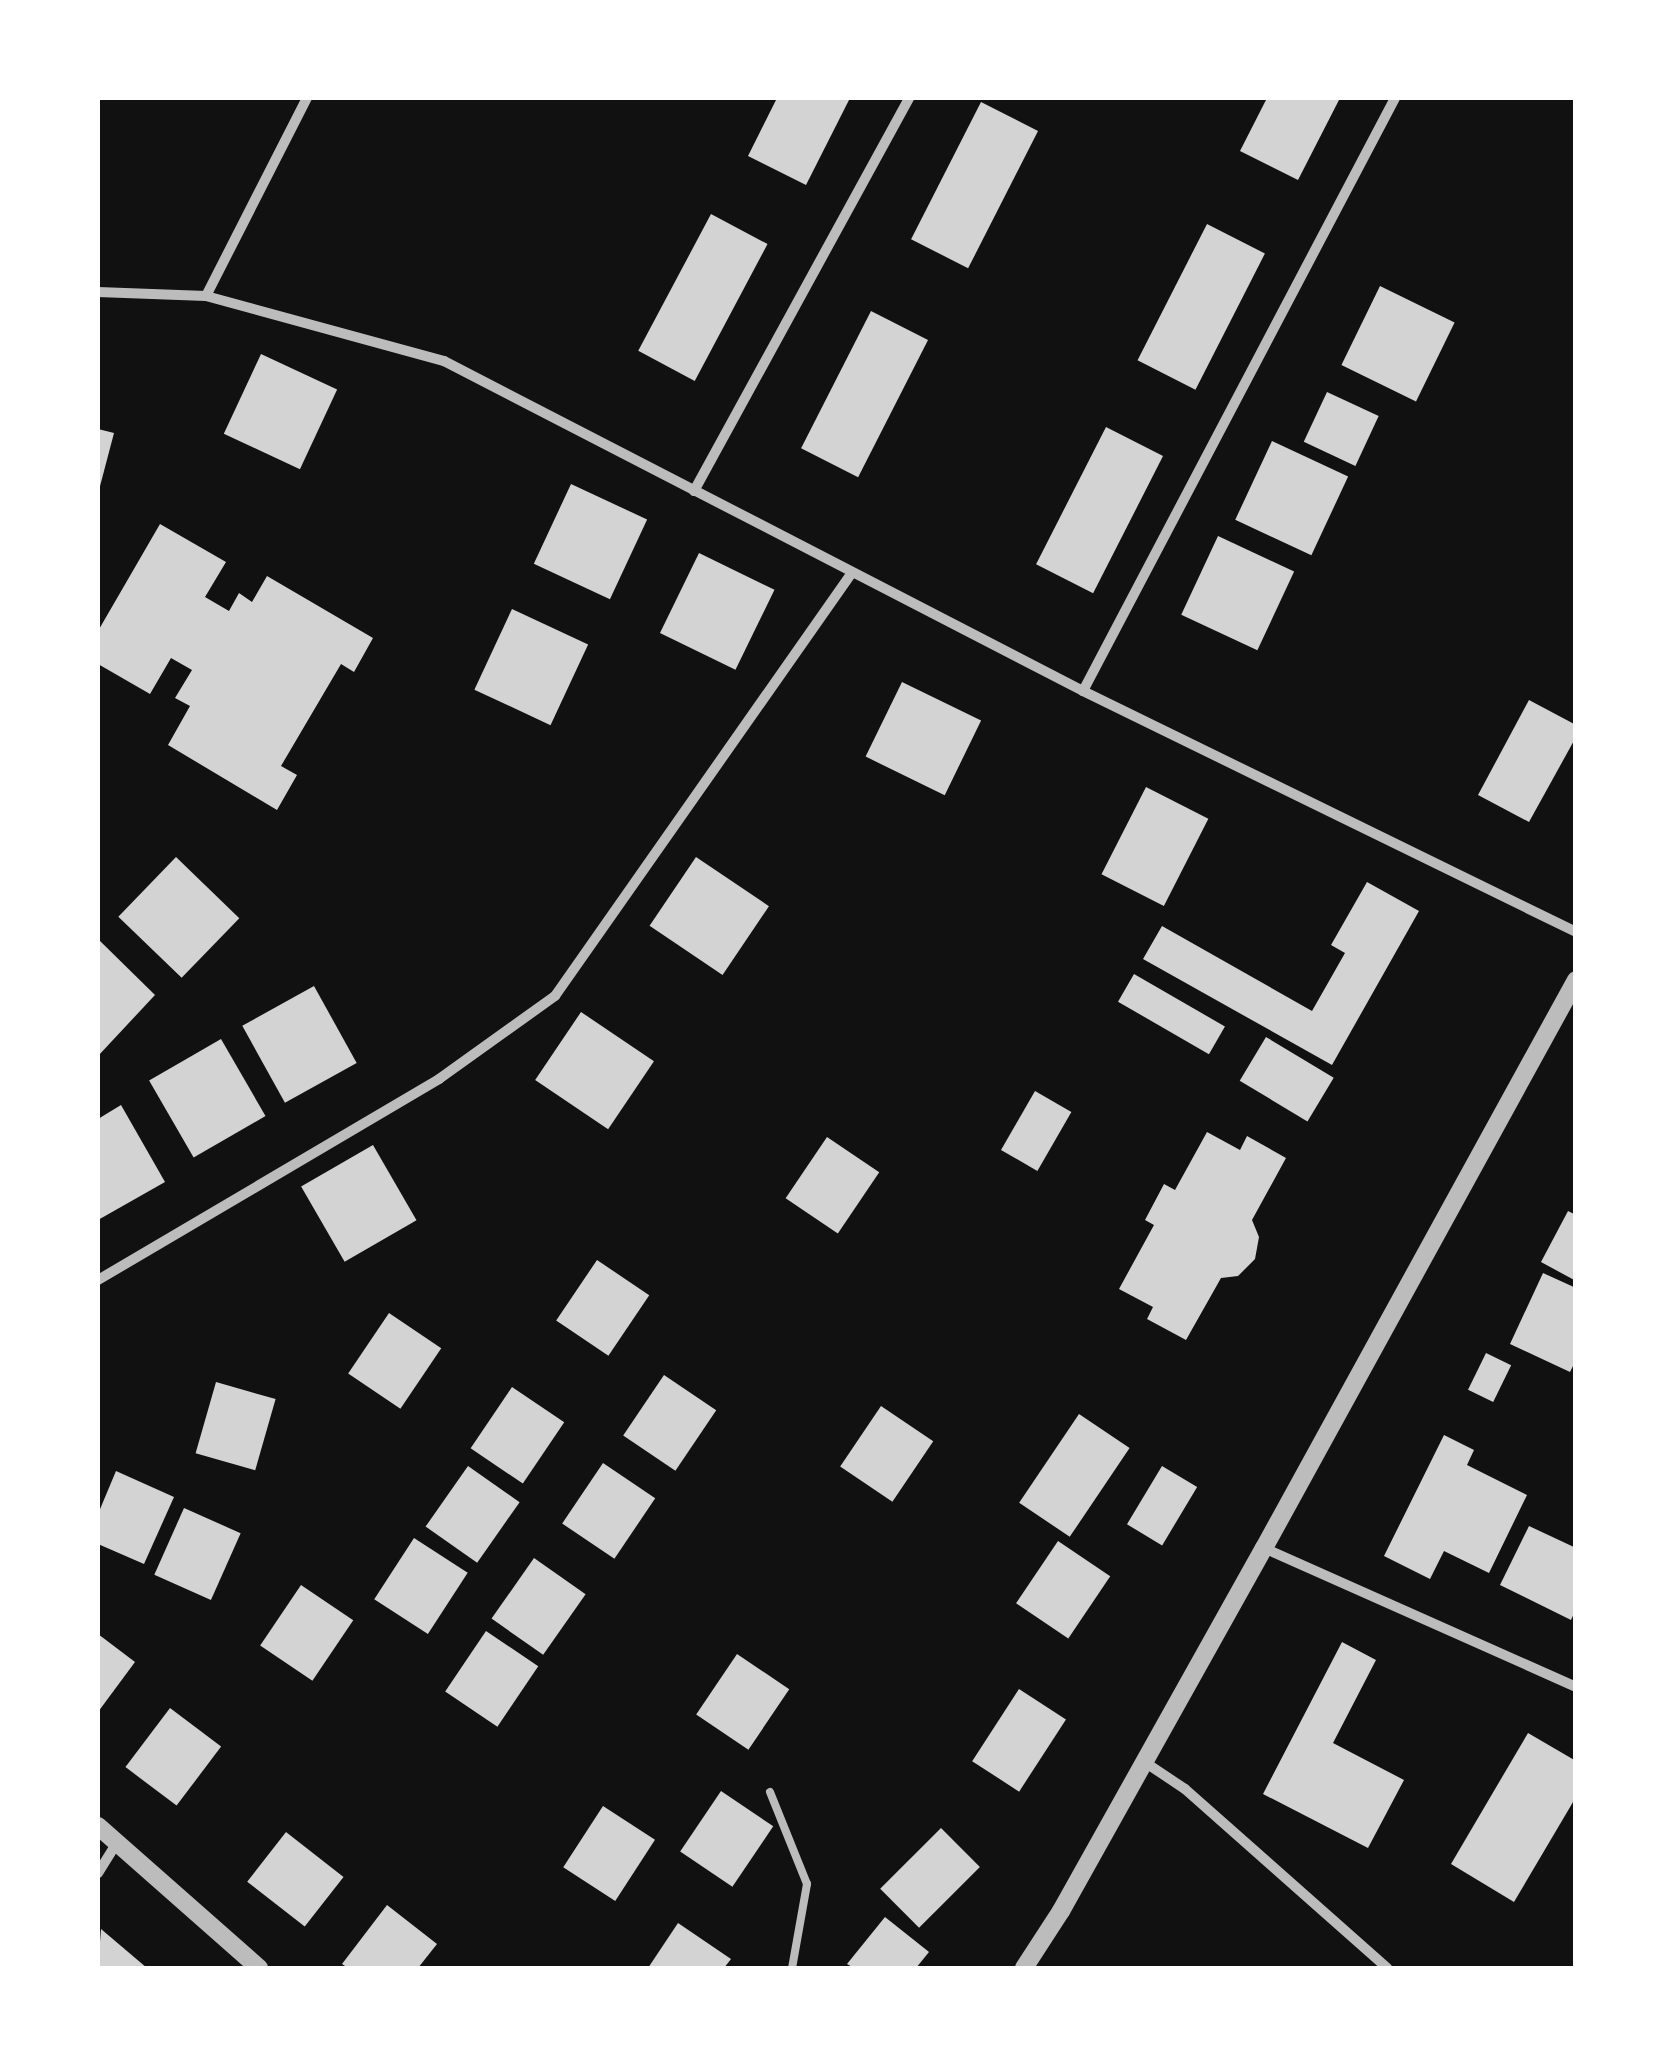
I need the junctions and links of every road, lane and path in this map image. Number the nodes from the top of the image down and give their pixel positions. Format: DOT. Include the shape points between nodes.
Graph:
graph roads {
  1 [pos="306,98"];
  2 [pos="909,98"];
  3 [pos="1395,98"];
  4 [pos="98,292"];
  5 [pos="206,296"];
  6 [pos="694,491"];
  7 [pos="852,574"];
  8 [pos="1083,691"];
  9 [pos="1576,932"];
  10 [pos="1576,980"];
  11 [pos="98,1280"];
  12 [pos="1264,1548"];
  13 [pos="1576,1688"];
  14 [pos="1143,1761"];
  15 [pos="770,1792"];
  16 [pos="98,1826"];
  17 [pos="116,1844"];
  18 [pos="98,1873"];
  19 [pos="259,1968"];
  20 [pos="792,1968"];
  21 [pos="1024,1968"];
  22 [pos="1387,1968"];
  1 -- 5 [label="street"];
  2 -- 6 [label="street"];
  3 -- 8 [label="street"];
  4 -- 5 [label="street"];
  5 -- 6 [label="street" via="444,361"];
  6 -- 7 [label="street"];
  7 -- 8 [label="street"];
  7 -- 11 [label="street" via="555,996 439,1080"];
  8 -- 9 [label="street"];
  10 -- 12 [label="street"];
  12 -- 13 [label="street"];
  12 -- 14 [label="street"];
  14 -- 21 [label="street"];
  14 -- 22 [label="street" via="1185,1789"];
  15 -- 20 [label="lane" via="807,1884"];
  16 -- 17 [label="street"];
  17 -- 18 [label="street"];
  17 -- 19 [label="street"];
}
